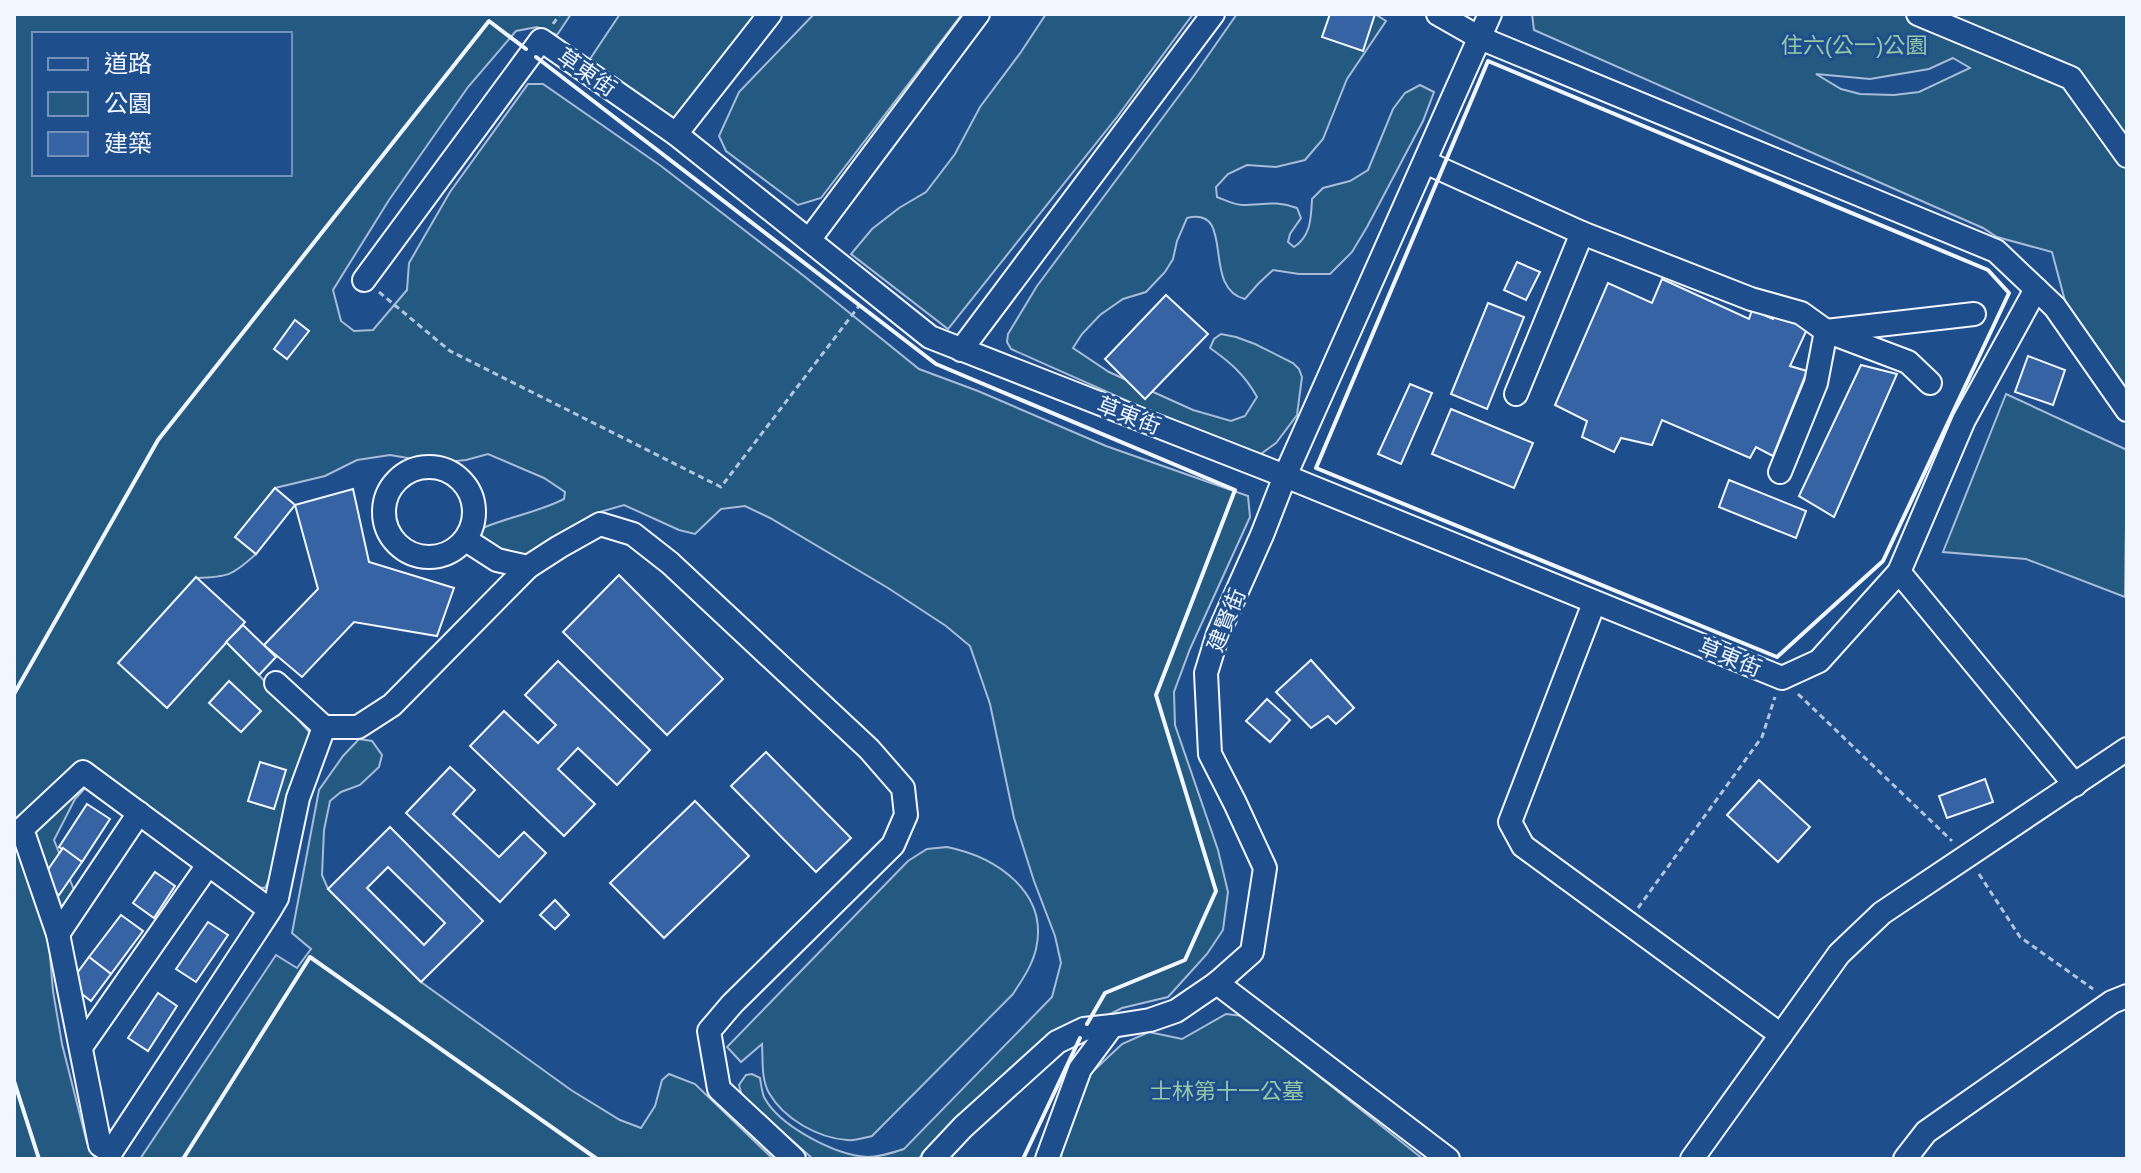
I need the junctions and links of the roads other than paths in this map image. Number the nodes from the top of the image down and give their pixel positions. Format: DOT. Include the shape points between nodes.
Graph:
graph roads {
  1 [pos="770,14"];
  2 [pos="978,14"];
  3 [pos="1213,14"];
  4 [pos="1438,14"];
  5 [pos="1490,14"];
  6 [pos="1918,14"];
  7 [pos="1480,38"];
  8 [pos="676,134"];
  9 [pos="2127,156"];
  10 [pos="1425,162"];
  11 [pos="1582,233"];
  12 [pos="809,240"];
  13 [pos="364,280"];
  14 [pos="2036,289"];
  15 [pos="1974,314"];
  16 [pos="1826,331"];
  17 [pos="961,350"];
  18 [pos="1930,383"];
  19 [pos="1516,394"];
  20 [pos="2127,410"];
  21 [pos="1780,472"];
  22 [pos="1285,476"];
  23 [pos="466,540"];
  24 [pos="528,567"];
  25 [pos="1899,572"];
  26 [pos="1594,603"];
  27 [pos="276,683"];
  28 [pos="324,727"];
  29 [pos="2127,749"];
  30 [pos="2075,785"];
  31 [pos="139,813"];
  32 [pos="208,865"];
  33 [pos="270,910"];
  34 [pos="58,934"];
  35 [pos="1217,983"];
  36 [pos="2120,999"];
  37 [pos="1112,1026"];
  38 [pos="1781,1035"];
  39 [pos="81,1047"];
  40 [pos="794,1159"];
  41 [pos="933,1159"];
  42 [pos="1047,1159"];
  43 [pos="1448,1159"];
  44 [pos="1692,1159"];
  45 [pos="1905,1159"];
  1 -- 8 [label="street"];
  2 -- 12 [label="street"];
  3 -- 17 [label="street"];
  4 -- 7 [label="street"];
  5 -- 7 [label="street, 建賢街"];
  6 -- 9 [label="street" via="2071,78"];
  7 -- 10 [label="street, 建賢街"];
  7 -- 14 [label="street" via="1996,251"];
  8 -- 12 [label="street, 草東街"];
  8 -- 13 [label="street, 草東街" via="541,40"];
  10 -- 11 [label="street"];
  10 -- 22 [label="street, 建賢街"];
  11 -- 16 [label="street" via="1751,299 1801,313"];
  11 -- 19 [label="street"];
  12 -- 17 [label="street, 草東街" via="930,337"];
  14 -- 20 [label="street" via="2055,307"];
  14 -- 25 [label="street" via="1964,420"];
  15 -- 16 [label="street"];
  16 -- 18 [label="street" via="1908,362"];
  16 -- 21 [label="street" via="1816,383"];
  17 -- 22 [label="street, 草東街"];
  22 -- 26 [label="street, 草東街"];
  22 -- 35 [label="street, 建賢街" via="1206,673 1210,754 1265,868 1252,952"];
  23 -- 23 [label="street" via="475,507 457,476 424,467 393,484 384,518 401,548 435,558"];
  23 -- 24 [label="street" via="497,560"];
  24 -- 28 [label="street" via="392,705 358,727"];
  24 -- 40 [label="street" via="600,524 633,534 869,749 903,788 906,815 893,845 709,1031 719,1089"];
  25 -- 26 [label="street, 草東街" via="1819,661 1782,678"];
  25 -- 30 [label="street"];
  26 -- 38 [label="street" via="1510,822 1523,846"];
  27 -- 28 [label="street"];
  28 -- 33 [label="street" via="298,798"];
  29 -- 30 [label="street"];
  30 -- 38 [label="street" via="1882,913 1839,954"];
  31 -- 32 [label="street"];
  31 -- 34 [label="street"];
  31 -- 34 [label="street" via="83,772 22,829"];
  32 -- 33 [label="street"];
  32 -- 39 [label="street"];
  33 -- 39 [label="street" via="111,1152 100,1145"];
  34 -- 39 [label="street"];
  35 -- 37 [label="street, 建賢街" via="1176,1011"];
  35 -- 43 [label="street"];
  36 -- 45 [label="street" via="1926,1132"];
  37 -- 41 [label="street, 建賢街" via="1084,1029 1057,1042"];
  37 -- 42 [label="street" via="1080,1069"];
  38 -- 44 [label="street"];
}
